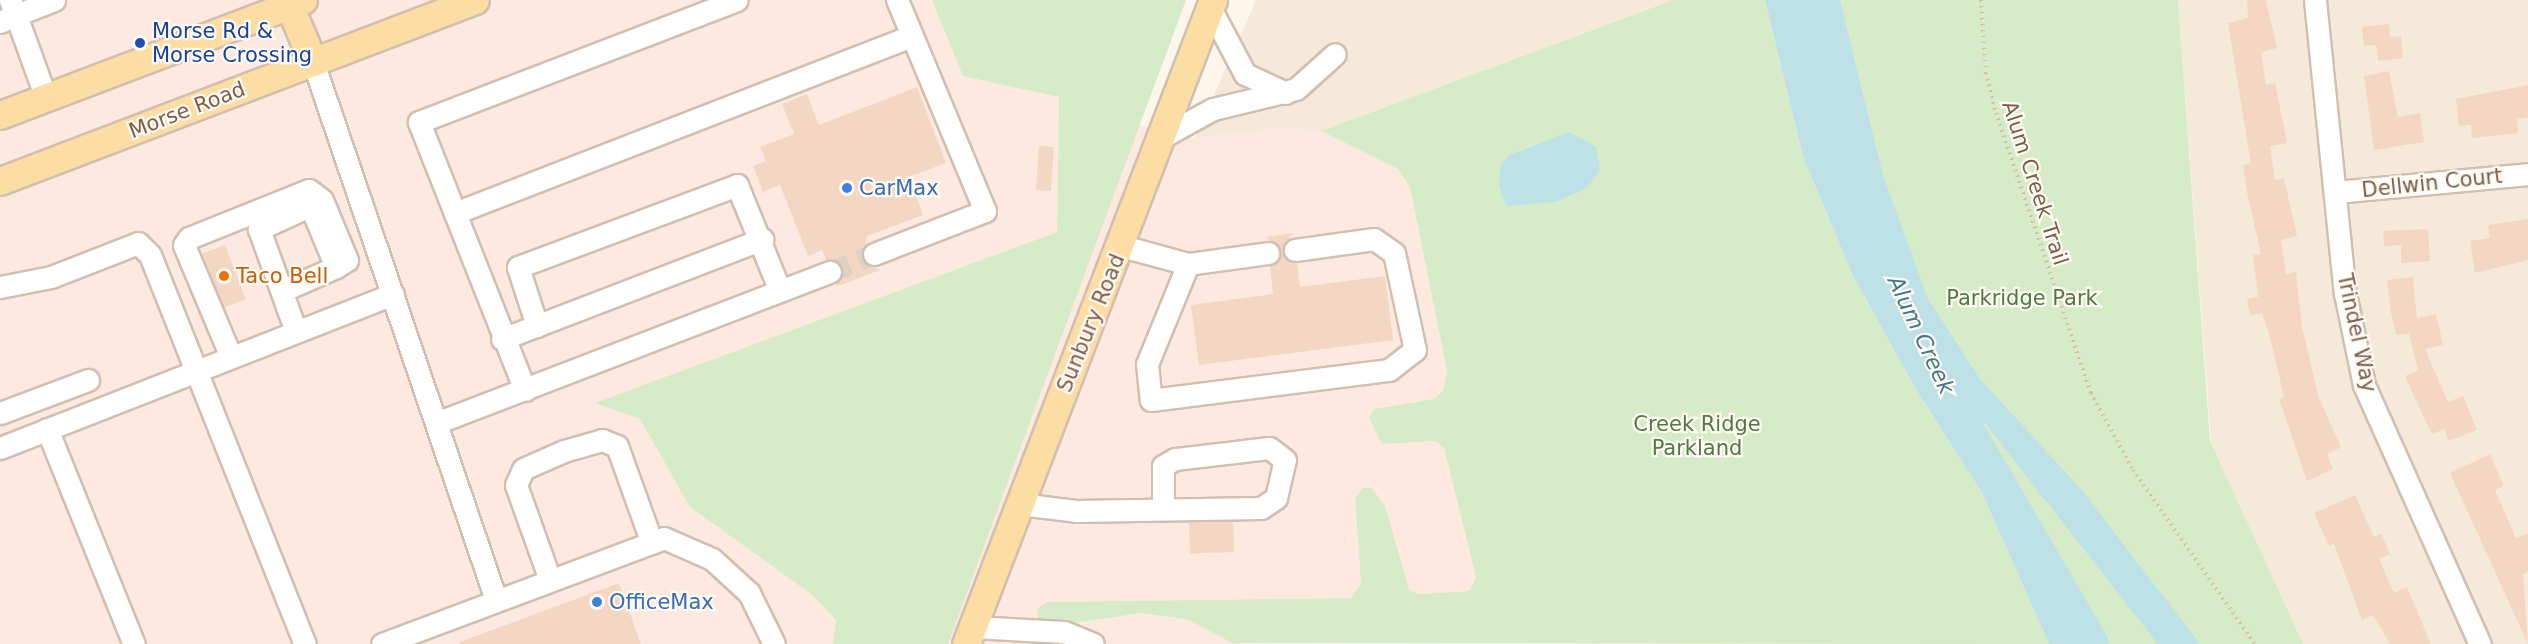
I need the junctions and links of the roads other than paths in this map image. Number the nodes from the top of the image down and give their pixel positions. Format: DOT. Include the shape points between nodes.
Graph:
graph roads {
  1 [pos="54,0"];
  2 [pos="475,0"];
  3 [pos="736,0"];
  4 [pos="897,0"];
  5 [pos="2315,0"];
  6 [pos="293,1"];
  7 [pos="1211,4"];
  8 [pos="9,12"];
  9 [pos="911,36"];
  10 [pos="1335,54"];
  11 [pos="313,62"];
  12 [pos="1286,93"];
  13 [pos="46,98"];
  14 [pos="0,115"];
  15 [pos="1162,137"];
  16 [pos="2528,174"];
  17 [pos="0,181"];
  18 [pos="2335,192"];
  19 [pos="454,213"];
  20 [pos="762,239"];
  21 [pos="1122,246"];
  22 [pos="1295,250"];
  23 [pos="1268,253"];
  24 [pos="874,254"];
  25 [pos="1188,264"];
  26 [pos="336,267"];
  27 [pos="830,272"];
  28 [pos="0,287"];
  29 [pos="284,290"];
  30 [pos="780,291"];
  31 [pos="393,294"];
  32 [pos="537,326"];
  33 [pos="296,332"];
  34 [pos="502,339"];
  35 [pos="231,357"];
  36 [pos="199,370"];
  37 [pos="88,380"];
  38 [pos="60,390"];
  39 [pos="525,390"];
  40 [pos="0,404"];
  41 [pos="0,413"];
  42 [pos="436,423"];
  43 [pos="47,429"];
  44 [pos="0,448"];
  45 [pos="1020,504"];
  46 [pos="1162,508"];
  47 [pos="652,543"];
  48 [pos="550,580"];
  49 [pos="496,600"];
  50 [pos="970,636"];
  51 [pos="134,644"];
  52 [pos="305,644"];
  53 [pos="382,644"];
  54 [pos="774,644"];
  55 [pos="1093,644"];
  56 [pos="2480,644"];
  1 -- 8 [label="street"];
  2 -- 11 [label="main road, Morse Road"];
  3 -- 19 [label="street" via="419,122"];
  4 -- 9 [label="street"];
  5 -- 18 [label="street, Trindel Way"];
  6 -- 11 [label="main road"];
  6 -- 13 [label="main road"];
  7 -- 12 [label="street" via="1245,74"];
  7 -- 15 [label="main road, Sunbury Road"];
  8 -- 13 [label="street"];
  9 -- 19 [label="street"];
  9 -- 24 [label="street" via="985,211"];
  10 -- 12 [label="street" via="1315,77"];
  11 -- 17 [label="main road, Morse Road"];
  11 -- 31 [label="street"];
  12 -- 15 [label="street" via="1214,109"];
  13 -- 14 [label="main road"];
  15 -- 21 [label="main road, Sunbury Road"];
  16 -- 18 [label="street, Dellwin Court"];
  18 -- 56 [label="street, Trindel Way" via="2345,293 2364,385"];
  19 -- 34 [label="street"];
  20 -- 30 [label="street"];
  20 -- 32 [label="street"];
  20 -- 32 [label="street" via="737,185 518,267"];
  21 -- 25 [label="street"];
  21 -- 45 [label="main road, Sunbury Road"];
  22 -- 25 [label="street" via="1374,239 1394,253 1415,350 1389,370 1151,400 1147,364"];
  23 -- 25 [label="street"];
  26 -- 29 [label="street"];
  26 -- 29 [label="street" via="313,212 304,208 259,229"];
  26 -- 35 [label="street" via="347,260 322,200 309,190 189,238 184,245"];
  27 -- 30 [label="street"];
  28 -- 36 [label="street" via="51,277 138,243 150,255"];
  29 -- 33 [label="street"];
  30 -- 39 [label="street"];
  31 -- 33 [label="street"];
  31 -- 42 [label="street"];
  32 -- 34 [label="street"];
  33 -- 35 [label="street"];
  34 -- 39 [label="street"];
  35 -- 36 [label="street"];
  36 -- 43 [label="street"];
  36 -- 52 [label="street"];
  37 -- 38 [label="street"];
  38 -- 40 [label="street" via="48,386"];
  38 -- 41 [label="street"];
  39 -- 42 [label="street"];
  42 -- 49 [label="street"];
  43 -- 44 [label="street"];
  43 -- 51 [label="street"];
  45 -- 46 [label="street" via="1076,511"];
  45 -- 50 [label="main road, Sunbury Road"];
  46 -- 46 [label="street" via="1261,508 1276,498 1285,460 1269,448 1174,459 1163,466"];
  47 -- 48 [label="street"];
  47 -- 48 [label="street" via="617,446 602,440 564,451 523,469 516,485"];
  47 -- 54 [label="street" via="664,538 712,559 749,593"];
  48 -- 49 [label="street"];
  49 -- 53 [label="street"];
  50 -- 55 [label="street" via="1064,632"];
}
